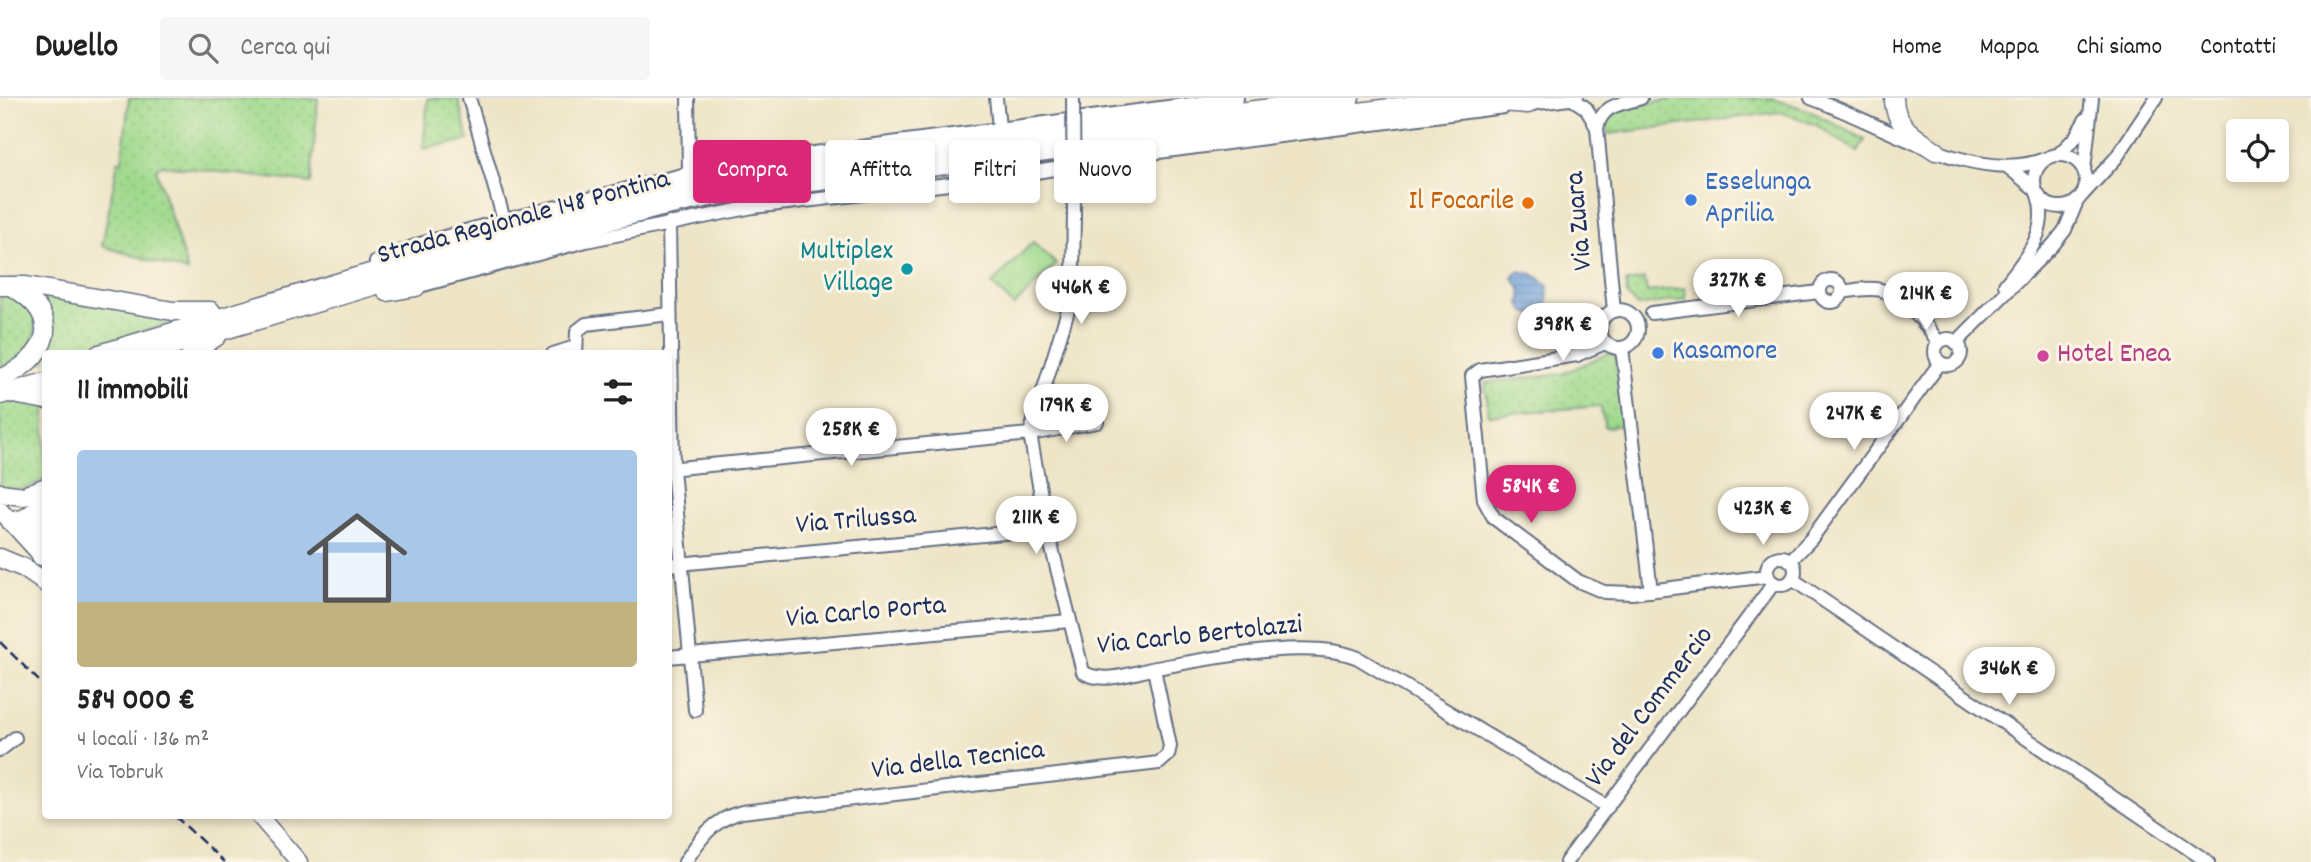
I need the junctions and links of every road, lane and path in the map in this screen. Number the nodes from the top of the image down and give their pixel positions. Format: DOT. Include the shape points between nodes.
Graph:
graph roads {
  1 [pos="469,98"];
  2 [pos="688,98"];
  3 [pos="996,98"];
  4 [pos="1073,98"];
  5 [pos="1237,98"];
  6 [pos="1350,98"];
  7 [pos="1468,98"];
  8 [pos="1577,98"];
  9 [pos="1641,98"];
  10 [pos="1811,98"];
  11 [pos="1894,98"];
  12 [pos="2091,98"];
  13 [pos="2156,98"];
  14 [pos="1462,99"];
  15 [pos="1572,99"];
  16 [pos="1528,104"];
  17 [pos="999,128"];
  18 [pos="1597,128"];
  19 [pos="1936,151"];
  20 [pos="2052,157"];
  21 [pos="2008,167"];
  22 [pos="2084,170"];
  23 [pos="689,172"];
  24 [pos="2037,192"];
  25 [pos="2080,197"];
  26 [pos="504,220"];
  27 [pos="669,223"];
  28 [pos="376,262"];
  29 [pos="5,285"];
  30 [pos="416,287"];
  31 [pos="341,288"];
  32 [pos="1614,311"];
  33 [pos="670,314"];
  34 [pos="242,315"];
  35 [pos="1980,317"];
  36 [pos="1635,321"];
  37 [pos="1603,339"];
  38 [pos="1956,342"];
  39 [pos="1938,343"];
  40 [pos="1622,348"];
  41 [pos="114,350"];
  42 [pos="153,350"];
  43 [pos="196,350"];
  44 [pos="576,350"];
  45 [pos="670,350"];
  46 [pos="1940,363"];
  47 [pos="42,371"];
  48 [pos="42,382"];
  49 [pos="2,387"];
  50 [pos="42,399"];
  51 [pos="1097,422"];
  52 [pos="1030,434"];
  53 [pos="672,469"];
  54 [pos="0,493"];
  55 [pos="672,493"];
  56 [pos="42,497"];
  57 [pos="42,499"];
  58 [pos="42,504"];
  59 [pos="3,518"];
  60 [pos="1047,529"];
  61 [pos="0,558"];
  62 [pos="42,558"];
  63 [pos="42,561"];
  64 [pos="1790,561"];
  65 [pos="675,564"];
  66 [pos="1792,579"];
  67 [pos="42,580"];
  68 [pos="1771,580"];
  69 [pos="1651,591"];
  70 [pos="1069,621"];
  71 [pos="690,655"];
  72 [pos="672,657"];
  73 [pos="1154,669"];
  74 [pos="695,710"];
  75 [pos="15,738"];
  76 [pos="0,750"];
  77 [pos="1608,807"];
  78 [pos="262,819"];
  79 [pos="299,862"];
  80 [pos="685,862"];
  81 [pos="1566,862"];
  82 [pos="2208,862"];
  1 -- 26 [label="street"];
  2 -- 23 [label="street"];
  3 -- 17 [label="street"];
  4 -- 52 [label="street, bridge" via="1069,307"];
  5 -- 17 [label="street"];
  6 -- 31 [label="highway, Strada Regionale 148 Pontina" via="718,181 561,218"];
  7 -- 14 [label="highway, Strada Regionale 148 Pontina"];
  8 -- 15 [label="street"];
  9 -- 18 [label="street" via="1611,107"];
  10 -- 19 [label="street"];
  11 -- 19 [label="highway" via="1902,124"];
  12 -- 20 [label="street" via="2081,130"];
  12 -- 22 [label="street"];
  13 -- 25 [label="street" via="2116,158"];
  14 -- 16 [label="highway"];
  14 -- 31 [label="highway, Strada Regionale 148 Pontina" via="734,192"];
  15 -- 16 [label="street"];
  15 -- 18 [label="street" via="1586,108"];
  16 -- 27 [label="street" via="1151,153 1000,178 753,207"];
  17 -- 23 [label="street"];
  18 -- 32 [label="street, Via Zuara"];
  19 -- 21 [label="street"];
  20 -- 21 [label="street"];
  20 -- 22 [label="street" via="2074,158"];
  20 -- 24 [label="street" via="2036,170"];
  21 -- 24 [label="street"];
  22 -- 25 [label="street"];
  23 -- 26 [label="street"];
  24 -- 25 [label="street" via="2058,207"];
  24 -- 35 [label="street" via="2042,215 2038,235"];
  25 -- 35 [label="street" via="2053,245"];
  26 -- 28 [label="street"];
  27 -- 30 [label="street"];
  27 -- 33 [label="street"];
  28 -- 31 [label="highway"];
  29 -- 34 [label="highway" via="180,312"];
  29 -- 49 [label="highway" via="37,305 44,335 35,357"];
  30 -- 31 [label="highway"];
  31 -- 34 [label="highway, Strada Regionale 148 Pontina"];
  32 -- 36 [label="street"];
  32 -- 37 [label="street" via="1601,322"];
  33 -- 44 [label="street" via="589,323 579,329"];
  33 -- 45 [label="street"];
  34 -- 41 [label="highway, Strada Regionale 148 Pontina"];
  34 -- 42 [label="highway, Strada Regionale 148 Pontina"];
  34 -- 43 [label="highway"];
  35 -- 38 [label="street"];
  36 -- 39 [label="street" via="1652,313 1819,292 1830,279 1842,292 1886,292"];
  36 -- 40 [label="street" via="1633,343"];
  37 -- 40 [label="street"];
  37 -- 69 [label="street" via="1577,355 1480,370 1472,376 1485,503 1494,518 1584,585 1613,593"];
  38 -- 39 [label="street" via="1946,339"];
  38 -- 46 [label="street" via="1961,353 1958,361"];
  39 -- 46 [label="street" via="1935,354"];
  40 -- 69 [label="street"];
  46 -- 64 [label="street"];
  47 -- 49 [label="highway"];
  48 -- 49 [label="highway"];
  49 -- 50 [label="highway"];
  51 -- 52 [label="street"];
  52 -- 53 [label="street"];
  52 -- 60 [label="street, Via Carlo Bertolazzi"];
  54 -- 56 [label="highway"];
  55 -- 65 [label="street"];
  57 -- 59 [label="highway" via="26,519"];
  58 -- 62 [label="highway" via="33,533"];
  59 -- 63 [label="main road"];
  60 -- 65 [label="street, Via Trilussa"];
  60 -- 70 [label="street, Via Carlo Bertolazzi"];
  61 -- 67 [label="highway"];
  64 -- 66 [label="street"];
  64 -- 68 [label="street" via="1773,560 1768,567"];
  65 -- 71 [label="street"];
  66 -- 68 [label="street" via="1784,584"];
  66 -- 82 [label="street"];
  68 -- 69 [label="street"];
  68 -- 77 [label="street, Via del Commercio"];
  70 -- 71 [label="street, Via Carlo Porta"];
  70 -- 73 [label="street, Via Carlo Bertolazzi" via="1085,673 1103,678"];
  71 -- 72 [label="street, Via Carlo Porta"];
  71 -- 74 [label="street"];
  73 -- 77 [label="street, Via Carlo Bertolazzi" via="1222,657 1337,650 1358,658"];
  73 -- 80 [label="street, Via della Tecnica" via="1170,746 1159,763 738,813 710,828"];
  75 -- 76 [label="street"];
  77 -- 81 [label="street, Via del Commercio"];
  78 -- 79 [label="main road"];
}
